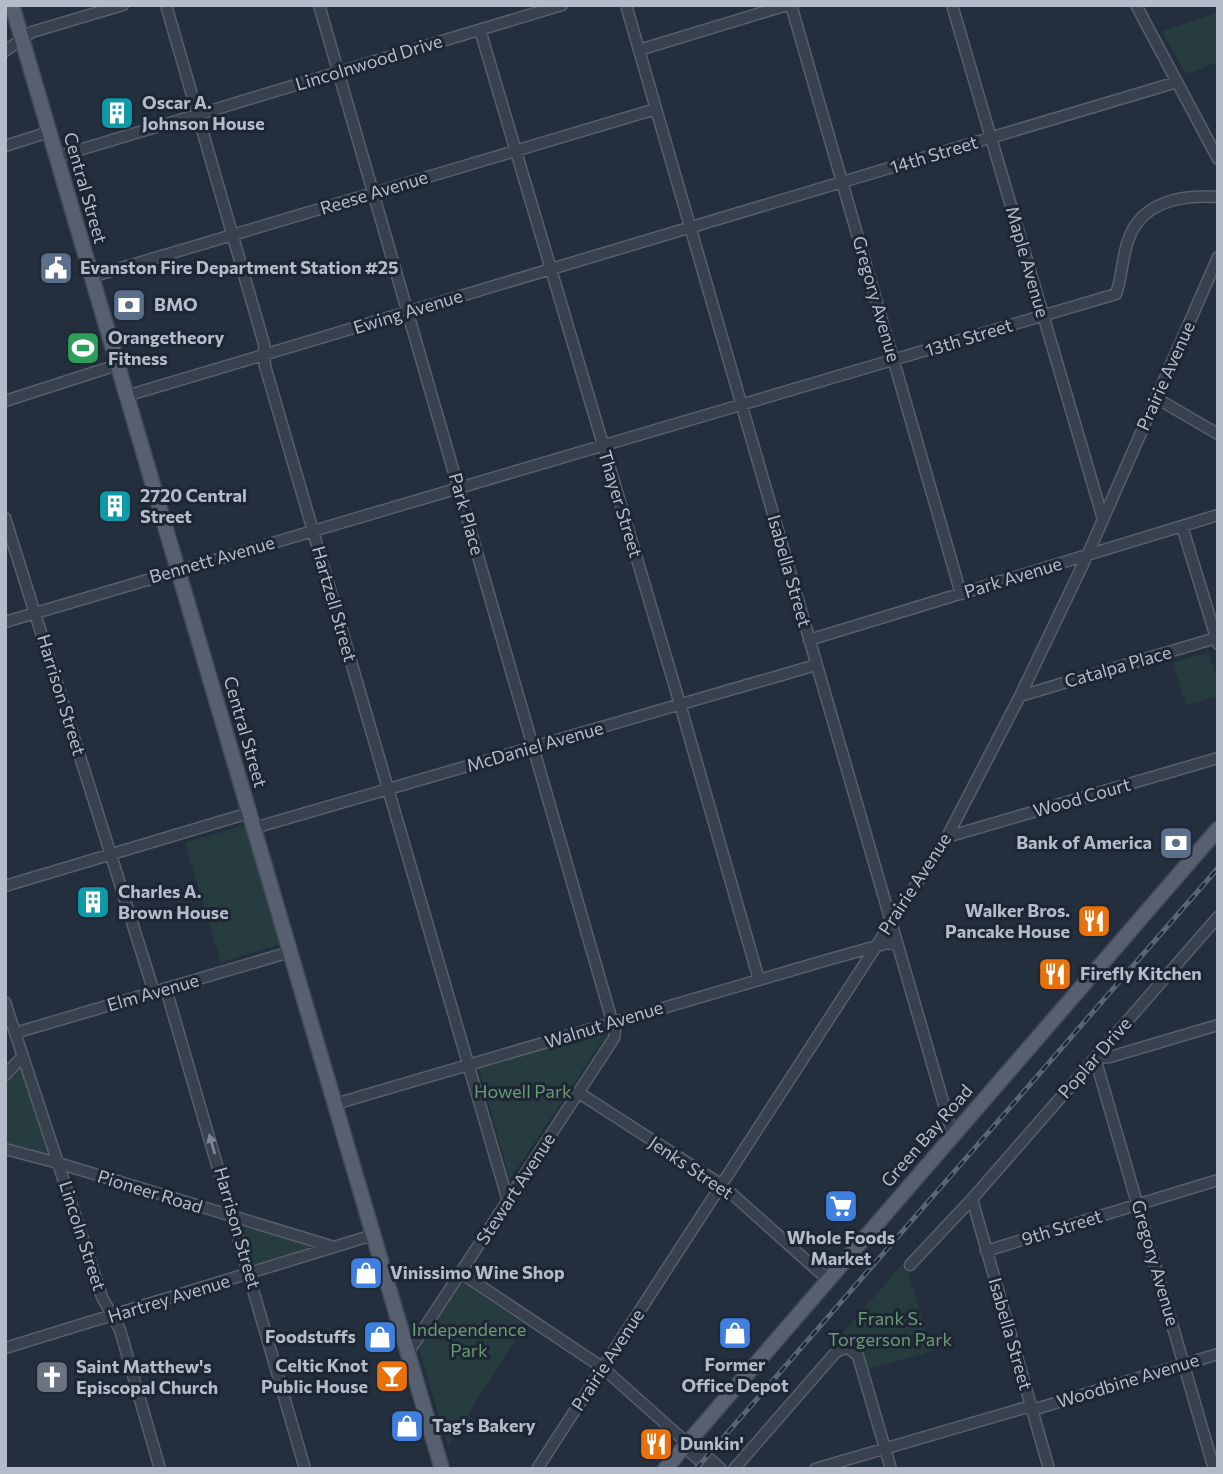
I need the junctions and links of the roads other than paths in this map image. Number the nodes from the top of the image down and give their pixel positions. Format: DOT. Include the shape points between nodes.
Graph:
graph roads {
  1 [pos="12,5"];
  2 [pos="122,5"];
  3 [pos="166,5"];
  4 [pos="319,5"];
  5 [pos="562,5"];
  6 [pos="626,5"];
  7 [pos="789,5"];
  8 [pos="952,5"];
  9 [pos="1136,5"];
  10 [pos="480,30"];
  11 [pos="22,40"];
  12 [pos="639,50"];
  13 [pos="5,51"];
  14 [pos="338,72"];
  15 [pos="1177,82"];
  16 [pos="656,109"];
  17 [pos="198,115"];
  18 [pos="49,132"];
  19 [pos="991,138"];
  20 [pos="5,146"];
  21 [pos="515,152"];
  22 [pos="56,157"];
  23 [pos="1218,159"];
  24 [pos="842,182"];
  25 [pos="373,194"];
  26 [pos="1218,197"];
  27 [pos="690,228"];
  28 [pos="232,235"];
  29 [pos="1218,257"];
  30 [pos="550,270"];
  31 [pos="91,277"];
  32 [pos="408,312"];
  33 [pos="1043,316"];
  34 [pos="265,355"];
  35 [pos="894,361"];
  36 [pos="117,365"];
  37 [pos="126,396"];
  38 [pos="1156,398"];
  39 [pos="5,401"];
  40 [pos="742,406"];
  41 [pos="1218,433"];
  42 [pos="603,446"];
  43 [pos="459,489"];
  44 [pos="1218,515"];
  45 [pos="5,518"];
  46 [pos="1102,519"];
  47 [pos="1182,526"];
  48 [pos="313,532"];
  49 [pos="1087,556"];
  50 [pos="178,570"];
  51 [pos="961,594"];
  52 [pos="35,612"];
  53 [pos="5,622"];
  54 [pos="809,640"];
  55 [pos="1217,641"];
  56 [pos="816,665"];
  57 [pos="1020,696"];
  58 [pos="680,705"];
  59 [pos="534,747"];
  60 [pos="1218,758"];
  61 [pos="387,789"];
  62 [pos="249,813"];
  63 [pos="254,828"];
  64 [pos="1218,828"];
  65 [pos="947,837"];
  66 [pos="111,854"];
  67 [pos="5,886"];
  68 [pos="1218,917"];
  69 [pos="891,923"];
  70 [pos="897,944"];
  71 [pos="874,947"];
  72 [pos="290,952"];
  73 [pos="759,980"];
  74 [pos="166,989"];
  75 [pos="154,992"];
  76 [pos="5,1002"];
  77 [pos="614,1023"];
  78 [pos="1218,1025"];
  79 [pos="15,1033"];
  80 [pos="23,1056"];
  81 [pos="1095,1058"];
  82 [pos="467,1066"];
  83 [pos="5,1075"];
  84 [pos="579,1093"];
  85 [pos="335,1104"];
  86 [pos="953,1136"];
  87 [pos="5,1149"];
  88 [pos="58,1163"];
  89 [pos="1218,1180"];
  90 [pos="722,1185"];
  91 [pos="972,1199"];
  92 [pos="508,1201"];
  93 [pos="1138,1205"];
  94 [pos="234,1218"];
  95 [pos="373,1235"];
  96 [pos="334,1247"];
  97 [pos="986,1251"];
  98 [pos="910,1265"];
  99 [pos="250,1273"];
  100 [pos="461,1273"];
  101 [pos="827,1279"];
  102 [pos="113,1317"];
  103 [pos="5,1348"];
  104 [pos="408,1353"];
  105 [pos="1218,1354"];
  106 [pos="1184,1364"];
  107 [pos="603,1368"];
  108 [pos="1035,1408"];
  109 [pos="687,1443"];
  110 [pos="885,1449"];
  111 [pos="440,1468"];
  112 [pos="160,1469"];
  113 [pos="305,1469"];
  114 [pos="537,1469"];
  115 [pos="665,1469"];
  116 [pos="709,1469"];
  117 [pos="721,1469"];
  118 [pos="734,1469"];
  119 [pos="815,1469"];
  120 [pos="891,1469"];
  121 [pos="1049,1469"];
  122 [pos="1214,1469"];
  1 -- 11 [label="main road, Central Street"];
  2 -- 11 [label="street"];
  3 -- 17 [label="street, Hartzell Street"];
  4 -- 14 [label="street, Park Place"];
  5 -- 10 [label="street, Lincolnwood Drive"];
  6 -- 12 [label="street, Isabella Street"];
  7 -- 12 [label="street"];
  7 -- 24 [label="street, Gregory Avenue"];
  8 -- 19 [label="street, Maple Avenue"];
  9 -- 15 [label="street"];
  10 -- 14 [label="street, Lincolnwood Drive"];
  10 -- 21 [label="street, Thayer Street"];
  11 -- 13 [label="street"];
  11 -- 18 [label="main road, Central Street"];
  12 -- 16 [label="street, Isabella Street"];
  14 -- 17 [label="street, Lincolnwood Drive"];
  14 -- 25 [label="street, Park Place"];
  15 -- 19 [label="street, 14th Street"];
  15 -- 23 [label="street"];
  16 -- 21 [label="street, Reese Avenue"];
  16 -- 27 [label="street, Isabella Street"];
  17 -- 22 [label="street, Lincolnwood Drive"];
  17 -- 28 [label="street, Hartzell Street"];
  18 -- 20 [label="street"];
  18 -- 22 [label="main road, Central Street"];
  19 -- 24 [label="street, 14th Street"];
  19 -- 33 [label="street, Maple Avenue"];
  21 -- 25 [label="street, Reese Avenue"];
  21 -- 30 [label="street, Thayer Street"];
  22 -- 31 [label="main road, Central Street"];
  24 -- 27 [label="street, 14th Street"];
  24 -- 35 [label="street, Gregory Avenue"];
  25 -- 28 [label="street, Reese Avenue"];
  25 -- 32 [label="street, Park Place"];
  26 -- 33 [label="street, 13th Street" via="1174,200 1154,208 1128,239 1116,294"];
  27 -- 30 [label="street, Ewing Avenue"];
  27 -- 40 [label="street, Isabella Street"];
  28 -- 31 [label="street, Reese Avenue"];
  28 -- 34 [label="street, Hartzell Street"];
  29 -- 38 [label="street, Prairie Avenue"];
  30 -- 32 [label="street, Ewing Avenue"];
  30 -- 42 [label="street, Thayer Street"];
  31 -- 36 [label="main road, Central Street"];
  32 -- 34 [label="street, Ewing Avenue"];
  32 -- 43 [label="street, Park Place"];
  33 -- 35 [label="street, 13th Street"];
  33 -- 46 [label="street, Maple Avenue"];
  34 -- 37 [label="street, Ewing Avenue"];
  34 -- 48 [label="street, Hartzell Street"];
  35 -- 40 [label="street, 13th Street"];
  35 -- 51 [label="street, Gregory Avenue"];
  36 -- 37 [label="main road, Central Street"];
  36 -- 39 [label="street"];
  37 -- 50 [label="main road, Central Street"];
  38 -- 41 [label="street"];
  38 -- 46 [label="street, Prairie Avenue"];
  40 -- 42 [label="street, Bennett Avenue"];
  40 -- 54 [label="street, Isabella Street"];
  42 -- 43 [label="street, Bennett Avenue"];
  42 -- 58 [label="street, Thayer Street"];
  43 -- 48 [label="street, Bennett Avenue"];
  43 -- 59 [label="street, Park Place"];
  44 -- 47 [label="street, Park Avenue"];
  45 -- 52 [label="street, Harrison Street"];
  46 -- 49 [label="street, Prairie Avenue"];
  47 -- 49 [label="street, Park Avenue"];
  47 -- 55 [label="street"];
  48 -- 50 [label="street, Bennett Avenue"];
  48 -- 61 [label="street, Hartzell Street"];
  49 -- 51 [label="street, Park Avenue"];
  49 -- 57 [label="street, Prairie Avenue"];
  50 -- 52 [label="street, Bennett Avenue"];
  50 -- 62 [label="main road, Central Street"];
  51 -- 54 [label="street, Park Avenue"];
  52 -- 53 [label="street, Bennett Avenue"];
  52 -- 66 [label="street, Harrison Street"];
  54 -- 56 [label="street, Isabella Street"];
  55 -- 57 [label="street, Catalpa Place"];
  56 -- 58 [label="street, McDaniel Avenue"];
  56 -- 69 [label="street, Isabella Street"];
  57 -- 65 [label="street, Prairie Avenue"];
  58 -- 59 [label="street, McDaniel Avenue"];
  58 -- 73 [label="street, Thayer Street"];
  59 -- 61 [label="street, McDaniel Avenue"];
  59 -- 77 [label="street, Park Place"];
  60 -- 65 [label="street, Wood Court"];
  61 -- 63 [label="street, McDaniel Avenue"];
  61 -- 82 [label="street, Hartzell Street"];
  62 -- 63 [label="main road, Central Street"];
  62 -- 66 [label="street"];
  63 -- 72 [label="main road, Central Street"];
  64 -- 86 [label="main road, Green Bay Road"];
  65 -- 69 [label="street, Prairie Avenue"];
  66 -- 67 [label="street"];
  66 -- 75 [label="street, Harrison Street"];
  68 -- 81 [label="street, Poplar Drive"];
  69 -- 70 [label="street, Isabella Street"];
  69 -- 71 [label="street, Prairie Avenue"];
  70 -- 71 [label="street, Walnut Avenue"];
  70 -- 86 [label="street, Isabella Street"];
  71 -- 73 [label="street, Walnut Avenue"];
  71 -- 90 [label="street, Prairie Avenue"];
  72 -- 74 [label="street, Elm Avenue"];
  72 -- 85 [label="main road, Central Street"];
  73 -- 77 [label="street, Walnut Avenue"];
  74 -- 75 [label="street, Elm Avenue"];
  94 -- 74 [label="street, Harrison Street, one-way"];
  75 -- 79 [label="street, Elm Avenue"];
  76 -- 79 [label="street, Lincoln Street"];
  77 -- 82 [label="street, Walnut Avenue"];
  77 -- 84 [label="street, Stewart Avenue" via="614,1038"];
  78 -- 81 [label="street"];
  79 -- 80 [label="street, Lincoln Street"];
  80 -- 83 [label="street"];
  80 -- 88 [label="street, Lincoln Street"];
  81 -- 91 [label="street, Poplar Drive"];
  81 -- 93 [label="street, Gregory Avenue"];
  82 -- 85 [label="street, Walnut Avenue"];
  82 -- 92 [label="street, Hartzell Street"];
  84 -- 90 [label="street, Jenks Street"];
  84 -- 92 [label="street, Stewart Avenue"];
  85 -- 95 [label="main road, Central Street"];
  86 -- 101 [label="main road, Green Bay Road"];
  87 -- 88 [label="street, Pioneer Road"];
  88 -- 94 [label="street, Pioneer Road"];
  88 -- 102 [label="street, Lincoln Street" via="102,1297"];
  89 -- 93 [label="street, 9th Street"];
  90 -- 101 [label="street, Jenks Street"];
  90 -- 107 [label="street, Prairie Avenue"];
  91 -- 97 [label="street, Isabella Street"];
  91 -- 98 [label="street, Poplar Drive"];
  92 -- 100 [label="street, Stewart Avenue"];
  93 -- 97 [label="street, 9th Street"];
  93 -- 106 [label="street, Gregory Avenue"];
  94 -- 96 [label="street, Pioneer Road"];
  94 -- 99 [label="street, Harrison Street"];
  95 -- 96 [label="street, Hartrey Avenue"];
  95 -- 104 [label="main road, Central Street"];
  96 -- 99 [label="street, Hartrey Avenue"];
  97 -- 108 [label="street, Isabella Street"];
  99 -- 102 [label="street, Hartrey Avenue"];
  99 -- 113 [label="street, Harrison Street"];
  100 -- 104 [label="street, Stewart Avenue"];
  100 -- 107 [label="street"];
  101 -- 109 [label="main road, Green Bay Road"];
  102 -- 103 [label="street, Hartrey Avenue"];
  102 -- 112 [label="street, Lincoln Street"];
  104 -- 111 [label="main road, Central Street"];
  105 -- 106 [label="street, Woodbine Avenue"];
  106 -- 108 [label="street, Woodbine Avenue"];
  106 -- 122 [label="street, Gregory Avenue"];
  107 -- 109 [label="street"];
  107 -- 114 [label="street, Prairie Avenue"];
  108 -- 110 [label="street, Woodbine Avenue"];
  108 -- 121 [label="street, Isabella Street"];
  109 -- 115 [label="main road, Green Bay Road"];
  109 -- 116 [label="street"];
  109 -- 117 [label="street"];
  110 -- 118 [label="street" via="858,1356 847,1347 835,1352"];
  110 -- 119 [label="street, Woodbine Avenue"];
  110 -- 120 [label="street"];
}
